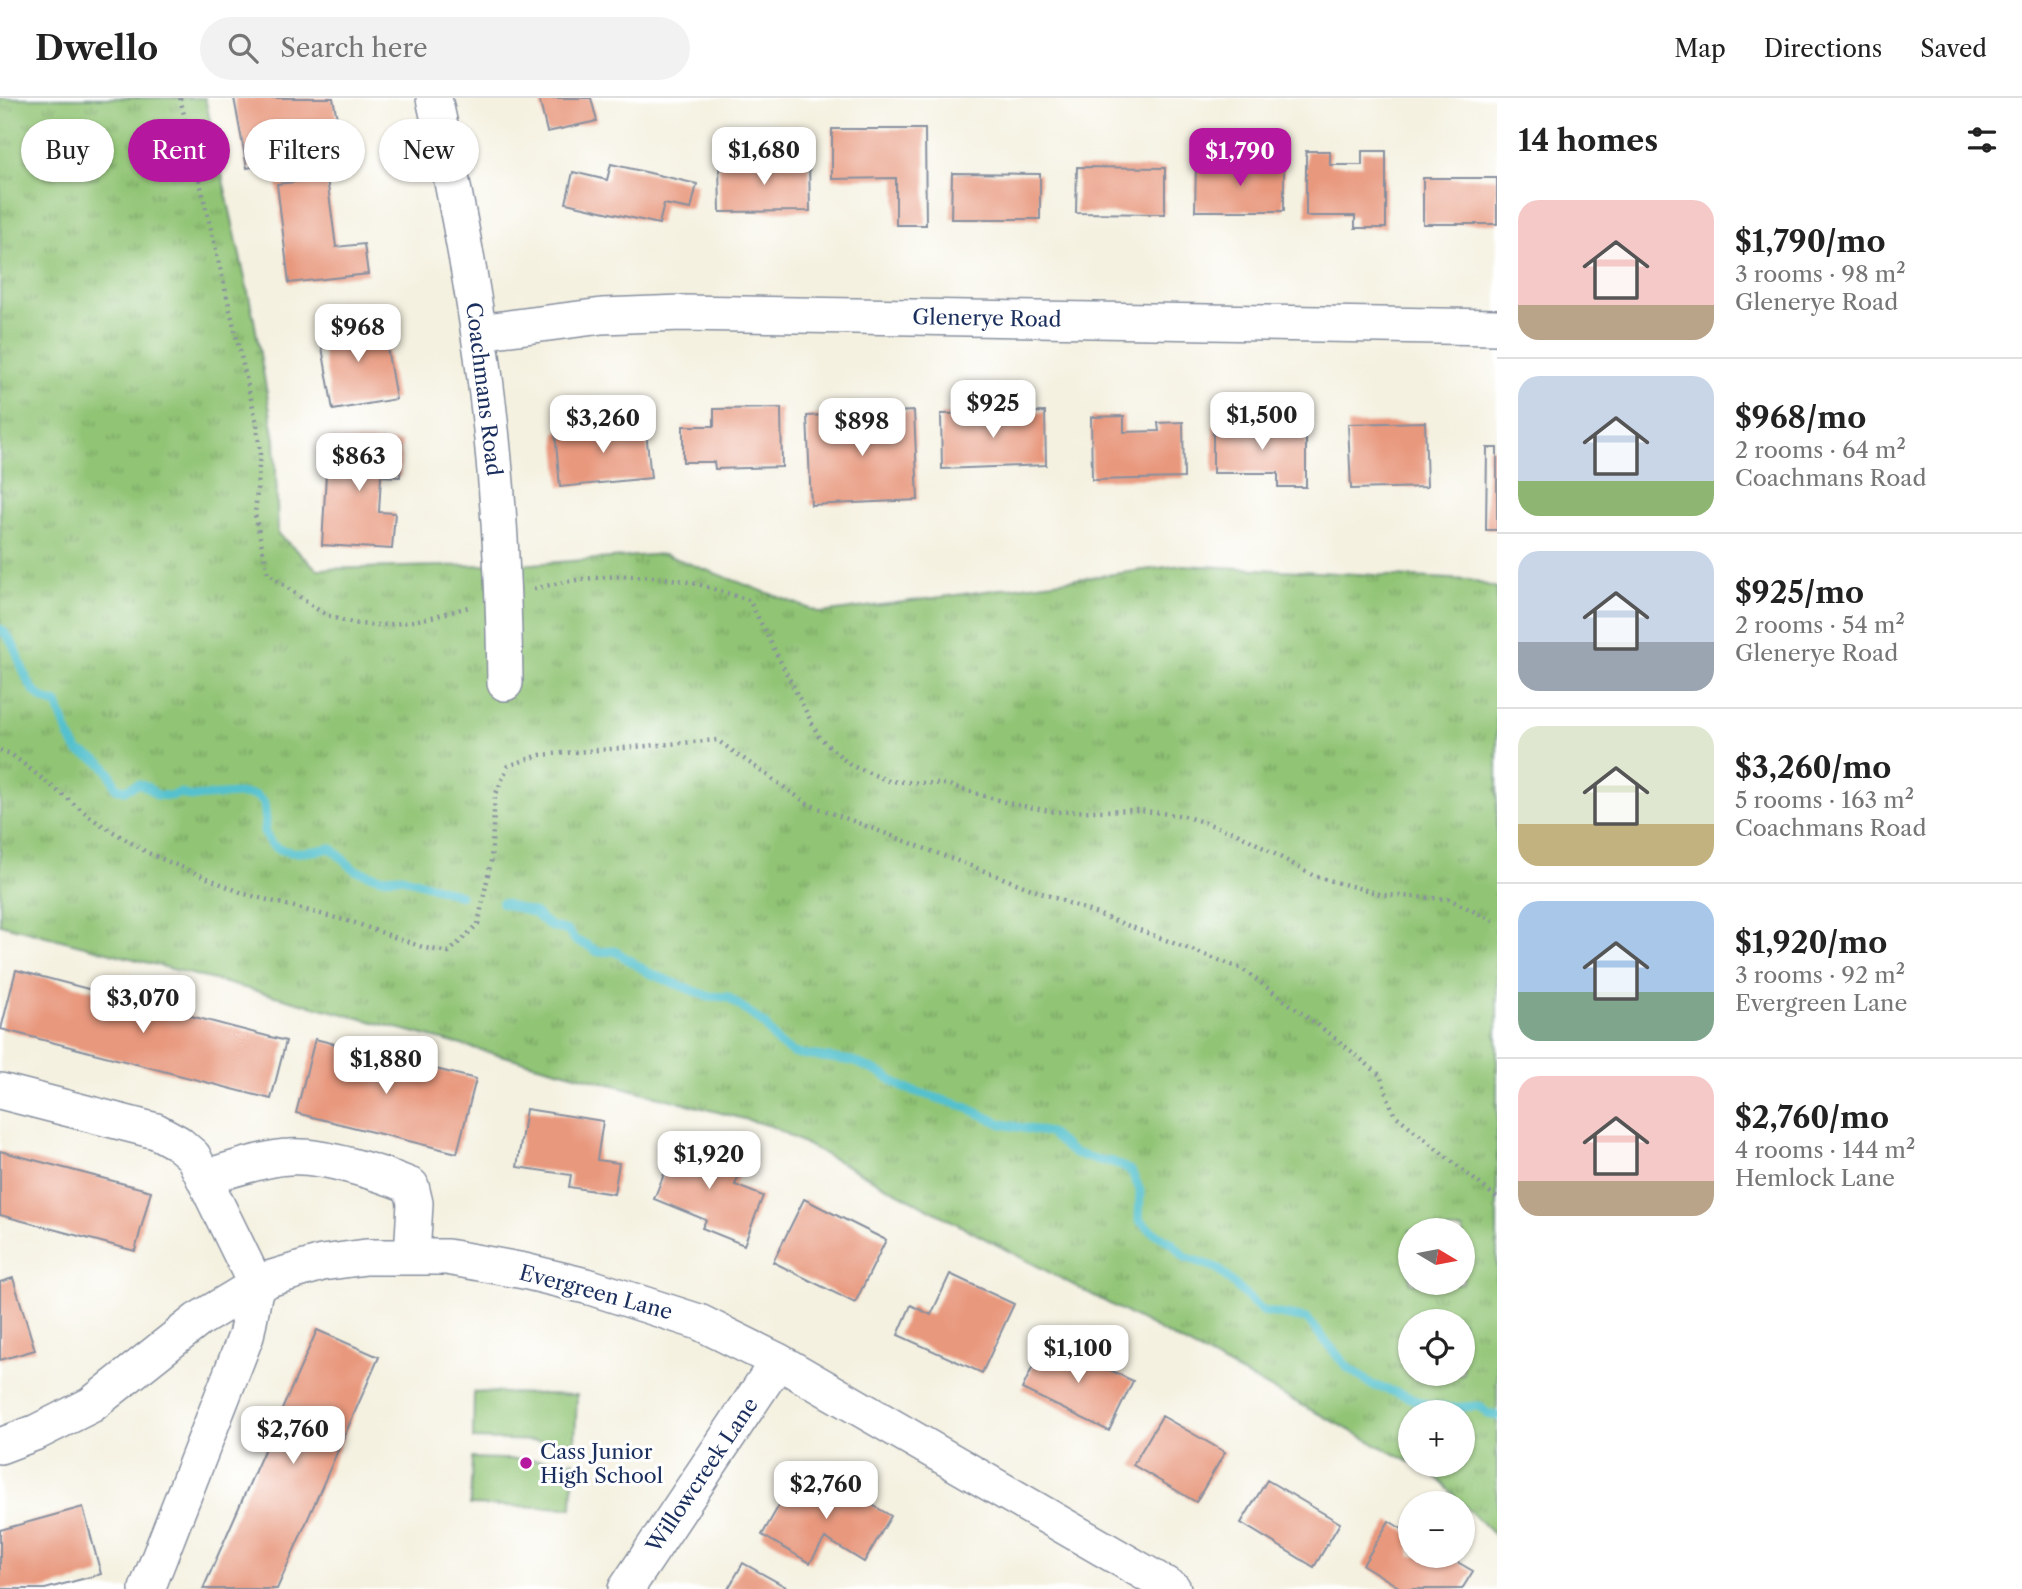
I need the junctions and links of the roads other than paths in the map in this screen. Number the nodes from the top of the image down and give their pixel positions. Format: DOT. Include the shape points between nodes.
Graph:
graph roads {
  1 [pos="434,98"];
  2 [pos="1497,327"];
  3 [pos="479,332"];
  4 [pos="505,683"];
  5 [pos="0,1091"];
  6 [pos="205,1177"];
  7 [pos="412,1257"];
  8 [pos="256,1285"];
  9 [pos="778,1361"];
  10 [pos="0,1446"];
  11 [pos="147,1589"];
  12 [pos="626,1589"];
  13 [pos="1174,1589"];
  1 -- 3 [label="street, Coachmans Road"];
  2 -- 3 [label="street, Glenerye Road" via="682,313 602,316"];
  3 -- 4 [label="street, Coachmans Road" via="495,460"];
  5 -- 6 [label="street" via="156,1131 193,1156"];
  6 -- 7 [label="street" via="289,1157 390,1177 411,1186 415,1203"];
  6 -- 8 [label="street"];
  7 -- 8 [label="street, Evergreen Lane" via="322,1263"];
  7 -- 9 [label="street, Evergreen Lane" via="447,1257 590,1287 699,1322"];
  8 -- 10 [label="street, Evergreen Lane" via="198,1320 91,1405"];
  8 -- 11 [label="street" via="246,1336"];
  9 -- 12 [label="street, Willowcreek Lane"];
  9 -- 13 [label="street, Evergreen Lane"];
}
